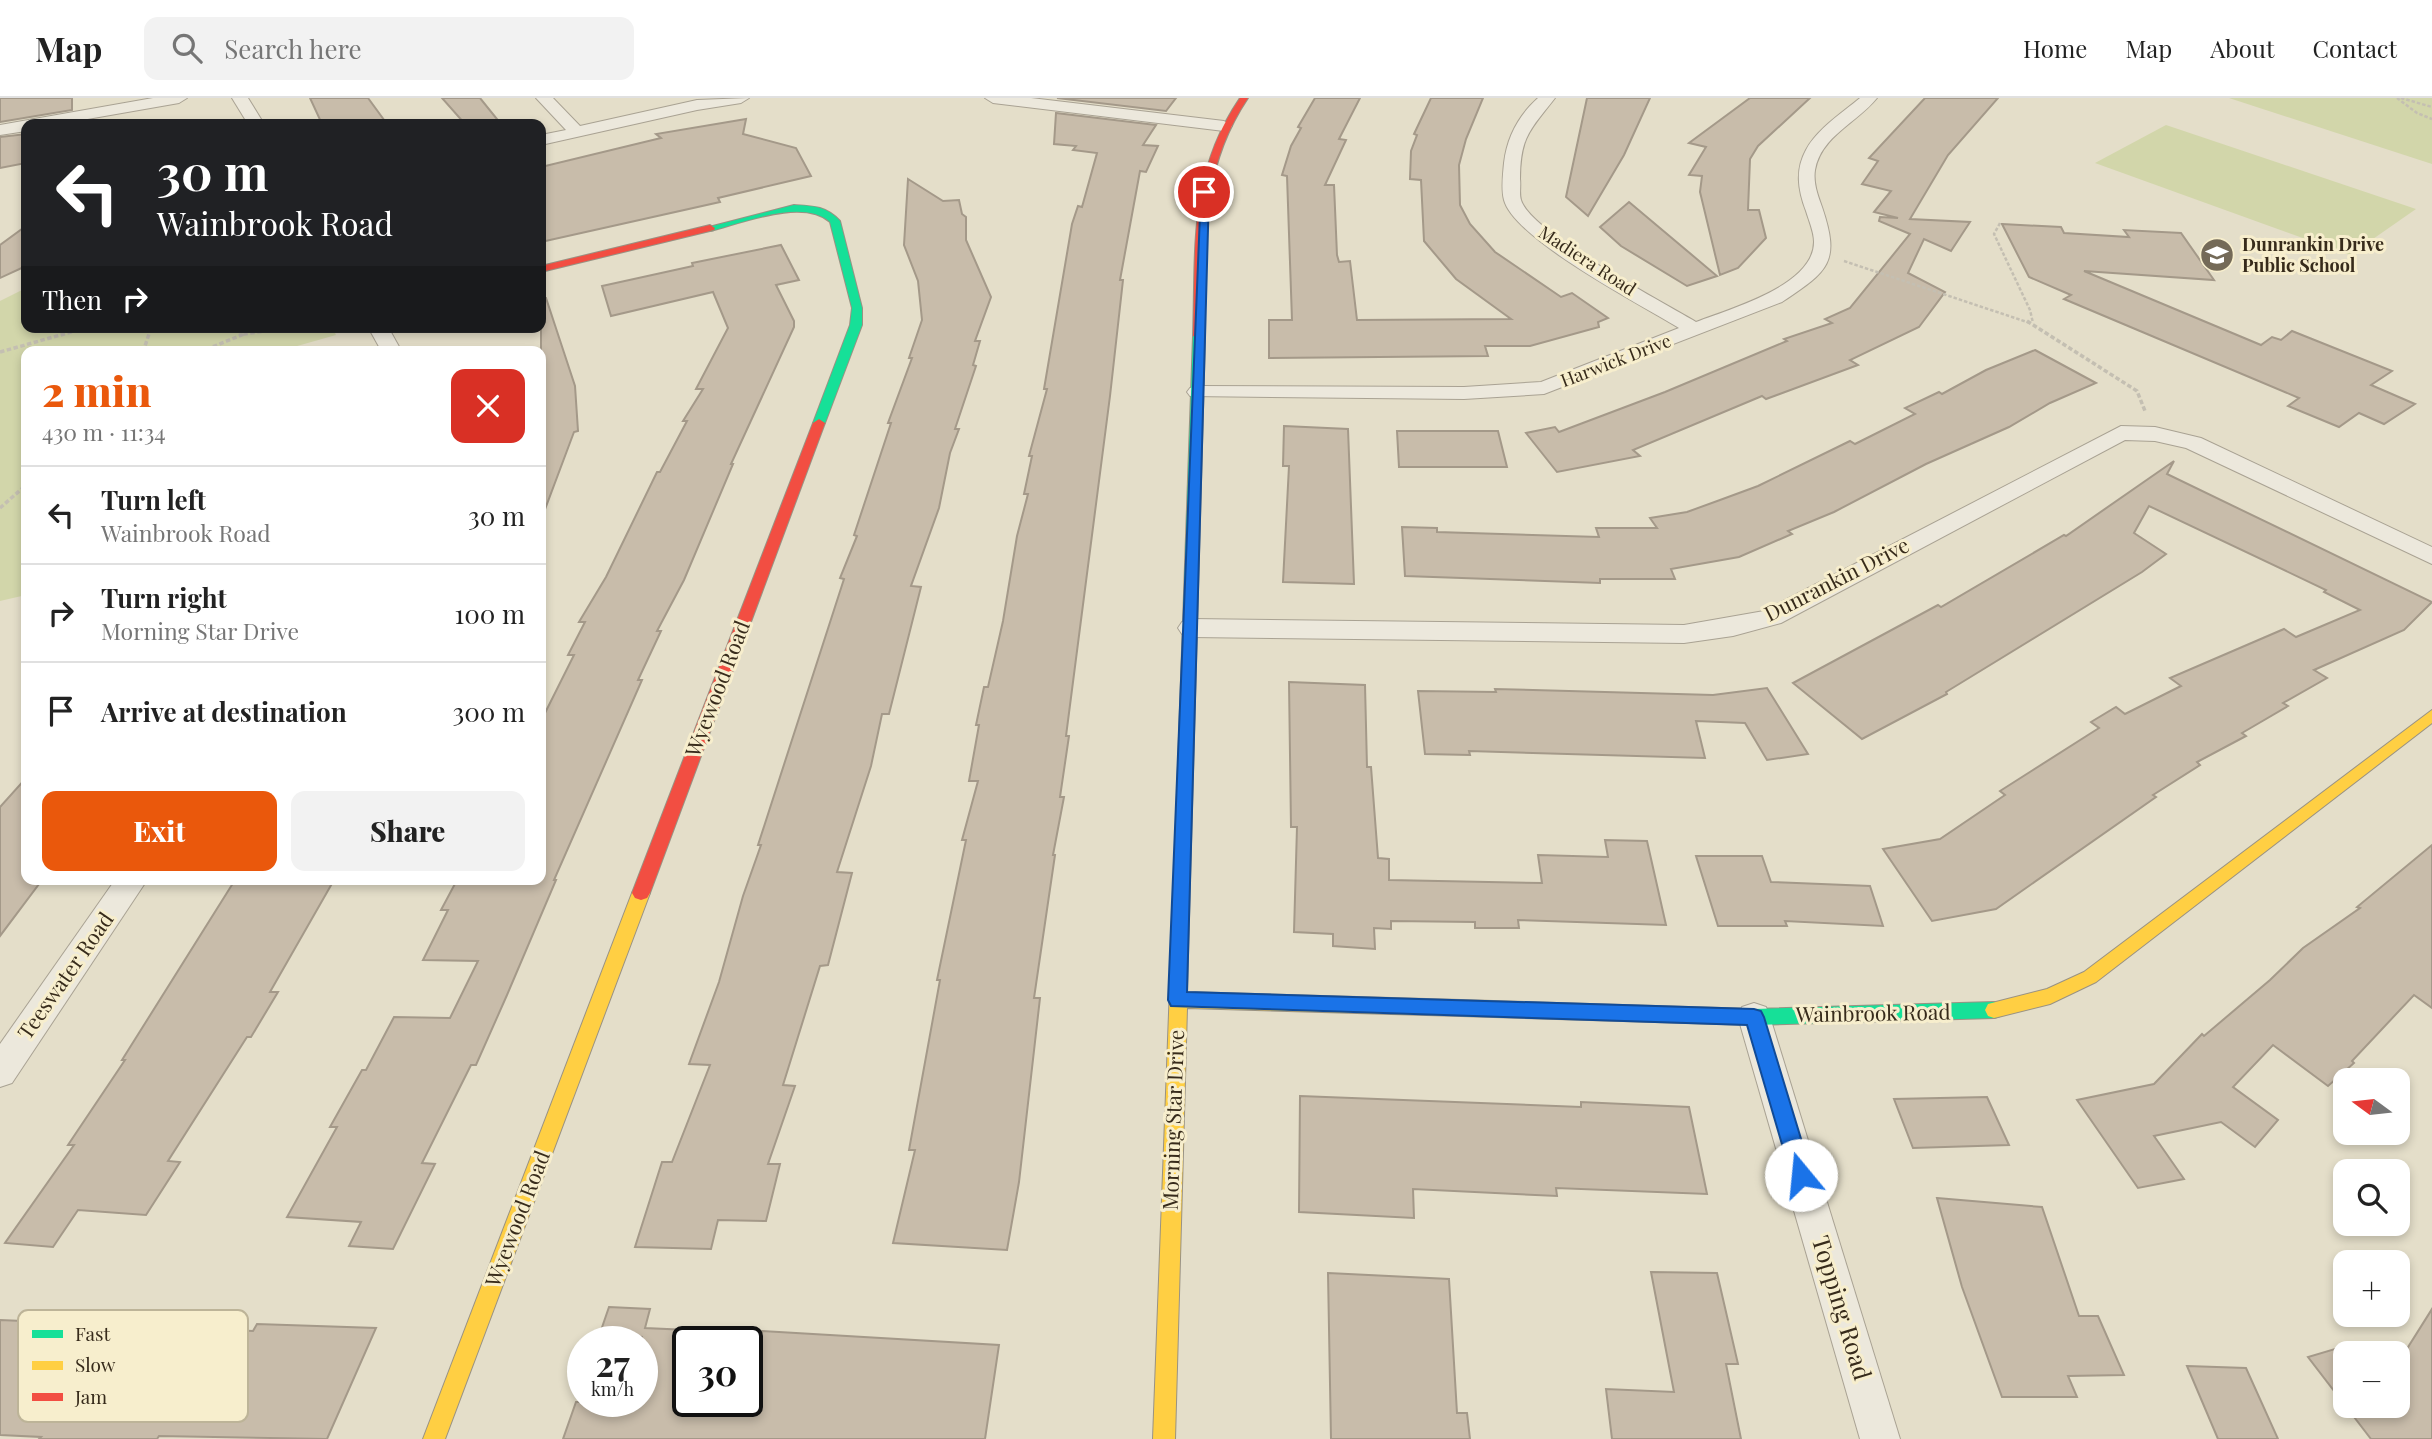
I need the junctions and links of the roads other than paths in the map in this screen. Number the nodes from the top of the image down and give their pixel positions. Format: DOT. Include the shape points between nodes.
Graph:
graph roads {
  1 [pos="179,98"];
  2 [pos="240,98"];
  3 [pos="544,98"];
  4 [pos="741,98"];
  5 [pos="993,98"];
  6 [pos="1244,98"];
  7 [pos="1547,98"];
  8 [pos="1869,98"];
  9 [pos="62,119"];
  10 [pos="253,119"];
  11 [pos="1224,126"];
  12 [pos="21,127"];
  13 [pos="0,130"];
  14 [pos="576,131"];
  15 [pos="546,139"];
  16 [pos="546,268"];
  17 [pos="1696,330"];
  18 [pos="1197,392"];
  19 [pos="2432,556"];
  20 [pos="1191,628"];
  21 [pos="2432,715"];
  22 [pos="129,885"];
  23 [pos="1178,1000"];
  24 [pos="1754,1017"];
  25 [pos="0,1072"];
  26 [pos="434,1439"];
  27 [pos="1164,1439"];
  28 [pos="1880,1439"];
  1 -- 9 [label="street"];
  2 -- 10 [label="street"];
  3 -- 14 [label="street"];
  4 -- 14 [label="street"];
  5 -- 11 [label="street"];
  6 -- 11 [label="street, Morning Star Drive"];
  7 -- 17 [label="street, Madiera Road" via="1526,118 1510,158 1513,202 1527,222 1555,244"];
  8 -- 17 [label="street, Harwick Drive" via="1814,149 1808,164 1806,182 1824,231 1818,265 1800,284 1775,298"];
  11 -- 18 [label="street, Morning Star Drive" via="1204,192"];
  12 -- 13 [label="street"];
  14 -- 15 [label="street"];
  16 -- 26 [label="street, Wyewood Road" via="794,208 815,208 835,220 857,307 856,326"];
  17 -- 18 [label="street, Harwick Drive" via="1544,388 1464,393"];
  18 -- 20 [label="street, Morning Star Drive"];
  19 -- 20 [label="street, Dunrankin Drive" via="2193,443 2155,434 2121,433 1772,617 1733,627 1684,634"];
  20 -- 23 [label="street, Morning Star Drive"];
  21 -- 24 [label="street, Wainbrook Road" via="2090,977 2050,996 1990,1011"];
  22 -- 25 [label="street, Teeswater Road"];
  23 -- 24 [label="street, Wainbrook Road"];
  23 -- 27 [label="street, Morning Star Drive"];
  24 -- 28 [label="street, Topping Road"];
}
